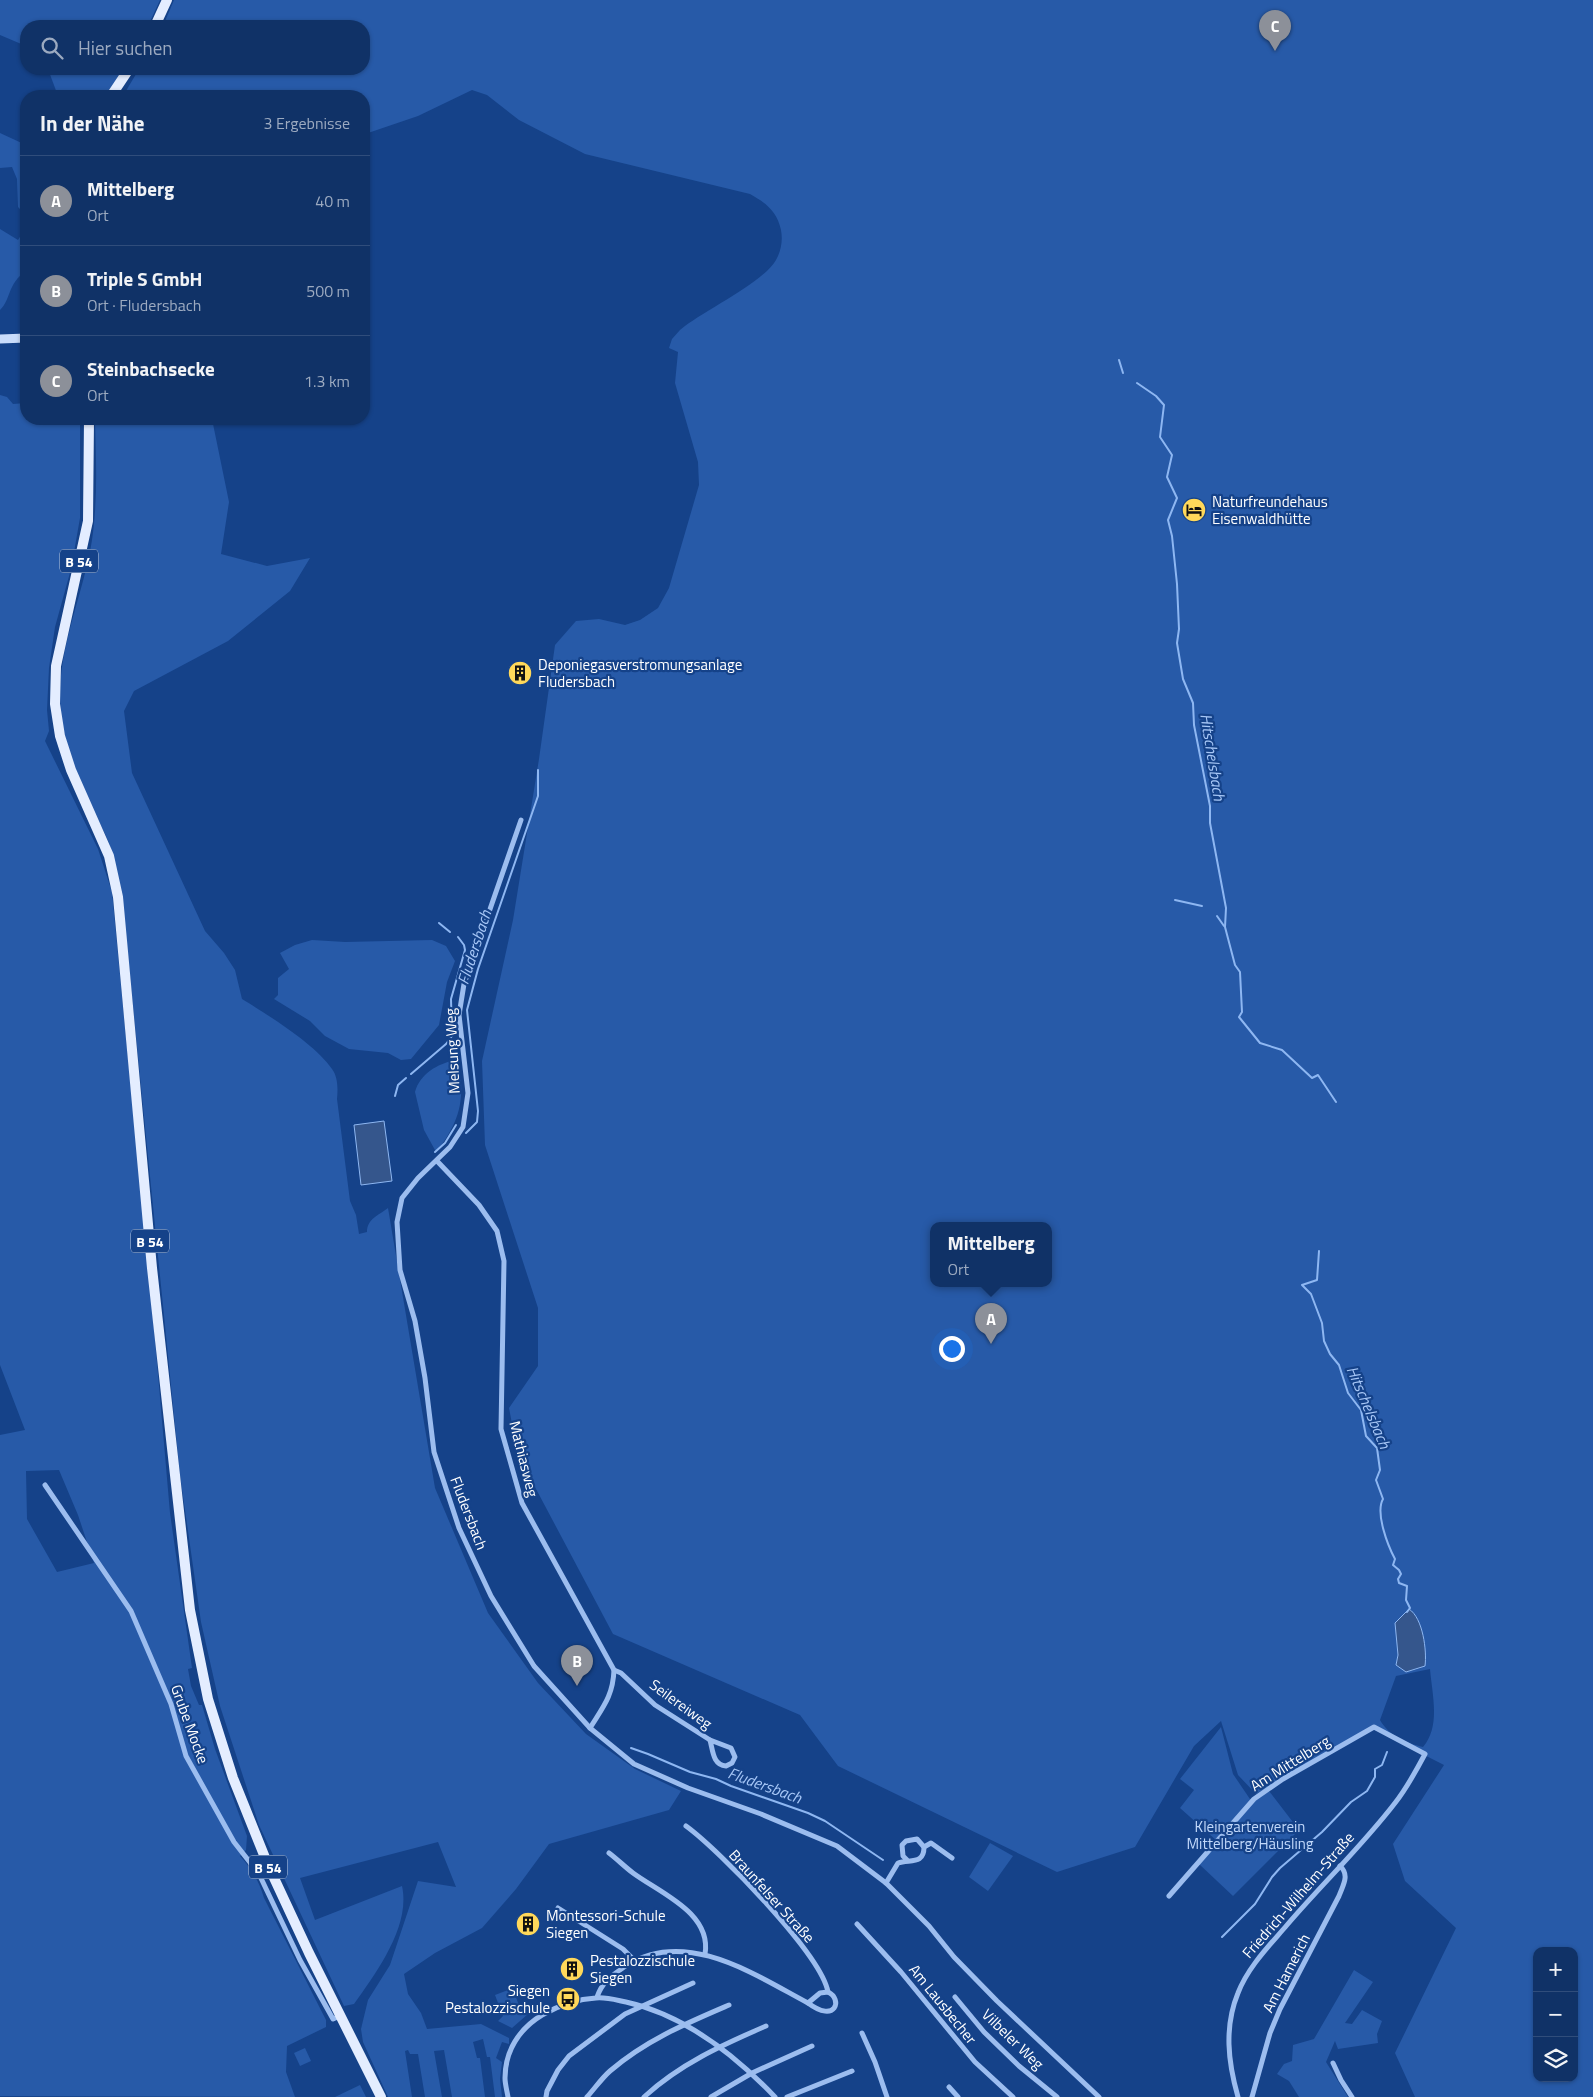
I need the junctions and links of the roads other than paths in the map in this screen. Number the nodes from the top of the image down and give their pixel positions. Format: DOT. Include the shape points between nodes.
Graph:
graph roads {
  1 [pos="167,0"];
  2 [pos="158,20"];
  3 [pos="124,75"];
  4 [pos="115,90"];
  5 [pos="20,338"];
  6 [pos="0,339"];
  7 [pos="89,425"];
  8 [pos="521,820"];
  9 [pos="437,1161"];
  10 [pos="45,1485"];
  11 [pos="614,1670"];
  12 [pos="590,1728"];
  13 [pos="710,1740"];
  14 [pos="1425,1754"];
  15 [pos="686,1826"];
  16 [pos="924,1847"];
  17 [pos="610,1853"];
  18 [pos="952,1858"];
  19 [pos="907,1860"];
  20 [pos="1340,1866"];
  21 [pos="886,1883"];
  22 [pos="1169,1896"];
  23 [pos="558,1908"];
  24 [pos="857,1924"];
  25 [pos="704,1954"];
  26 [pos="635,1961"];
  27 [pos="693,1984"];
  28 [pos="828,1992"];
  29 [pos="597,1997"];
  30 [pos="955,1997"];
  31 [pos="808,2003"];
  32 [pos="729,2005"];
  33 [pos="645,2006"];
  34 [pos="340,2016"];
  35 [pos="685,2024"];
  36 [pos="766,2026"];
  37 [pos="862,2033"];
  38 [pos="720,2046"];
  39 [pos="812,2046"];
  40 [pos="1333,2064"];
  41 [pos="852,2072"];
  42 [pos="752,2073"];
  43 [pos="949,2087"];
  44 [pos="381,2097"];
  45 [pos="508,2097"];
  46 [pos="546,2097"];
  47 [pos="587,2097"];
  48 [pos="644,2097"];
  49 [pos="711,2097"];
  50 [pos="775,2097"];
  51 [pos="787,2097"];
  52 [pos="887,2097"];
  53 [pos="958,2097"];
  54 [pos="1013,2097"];
  55 [pos="1057,2097"];
  56 [pos="1100,2097"];
  57 [pos="1238,2097"];
  58 [pos="1252,2097"];
  59 [pos="1352,2097"];
  1 -- 2 [label="main road"];
  3 -- 4 [label="main road"];
  5 -- 6 [label="street"];
  7 -- 34 [label="main road, B 54" via="88,521 56,666 55,704 60,736 71,770 109,856 118,896 152,1268 190,1610 208,1698 233,1778 268,1865"];
  8 -- 9 [label="street, Melsung Weg" via="464,984 459,1015 468,1093 463,1128"];
  9 -- 11 [label="street, Mathiasweg" via="479,1205 498,1231 504,1261 501,1429 522,1503"];
  9 -- 12 [label="street, Fludersbach" via="402,1198 397,1222 400,1270 415,1321 434,1452 459,1528 491,1596 534,1666"];
  10 -- 34 [label="street, Grube Mocke" via="130,1611 171,1704 186,1756 234,1842 259,1874 300,1960 333,2019"];
  11 -- 12 [label="street" via="614,1686"];
  11 -- 13 [label="street, Seilereiweg" via="654,1704"];
  12 -- 21 [label="street, Fludersbach" via="634,1764 837,1846"];
  13 -- 13 [label="street, Seilereiweg" via="716,1761 726,1766 732,1763 735,1757 731,1748"];
  14 -- 20 [label="street, Friedrich-Wilhelm-Straße" via="1395,1803"];
  14 -- 22 [label="street, Am Mittelberg" via="1374,1726 1283,1778 1254,1799"];
  15 -- 28 [label="street, Braunfelser Straße" via="719,1855 796,1938"];
  16 -- 18 [label="street" via="931,1843"];
  16 -- 19 [label="street" via="920,1860"];
  16 -- 19 [label="street" via="917,1839 906,1841 901,1851"];
  17 -- 25 [label="street" via="690,1913 704,1938"];
  19 -- 21 [label="street" via="898,1863"];
  20 -- 57 [label="street, Friedrich-Wilhelm-Straße" via="1255,1962 1237,1994 1228,2036"];
  20 -- 58 [label="street, Am Hamerich" via="1346,1877 1339,1896 1270,2032"];
  21 -- 56 [label="street, Fludersbach" via="997,2002"];
  23 -- 26 [label="street" via="623,1949"];
  24 -- 54 [label="street, Am Lausbecher" via="902,1972 975,2062"];
  25 -- 26 [label="street, Braunfelser Straße" via="679,1952"];
  25 -- 31 [label="street, Braunfelser Straße"];
  26 -- 29 [label="street, Braunfelser Straße" via="607,1978"];
  27 -- 33 [label="street"];
  28 -- 31 [label="street" via="820,1993"];
  28 -- 31 [label="street, Braunfelser Straße" via="836,2000 830,2012 823,2012"];
  29 -- 33 [label="street"];
  29 -- 45 [label="street" via="556,2007 515,2039 504,2080"];
  30 -- 55 [label="street, Vilbeler Weg" via="991,2039"];
  32 -- 35 [label="street"];
  33 -- 35 [label="street"];
  33 -- 46 [label="street" via="625,2014 569,2056 558,2070"];
  34 -- 44 [label="main road, B 54"];
  35 -- 38 [label="street"];
  35 -- 47 [label="street" via="643,2045 609,2072"];
  36 -- 38 [label="street"];
  37 -- 52 [label="street"];
  38 -- 42 [label="street"];
  38 -- 48 [label="street" via="660,2082"];
  39 -- 42 [label="street"];
  40 -- 59 [label="street"];
  41 -- 51 [label="street"];
  42 -- 49 [label="street"];
  42 -- 50 [label="street"];
  43 -- 53 [label="street"];
}
